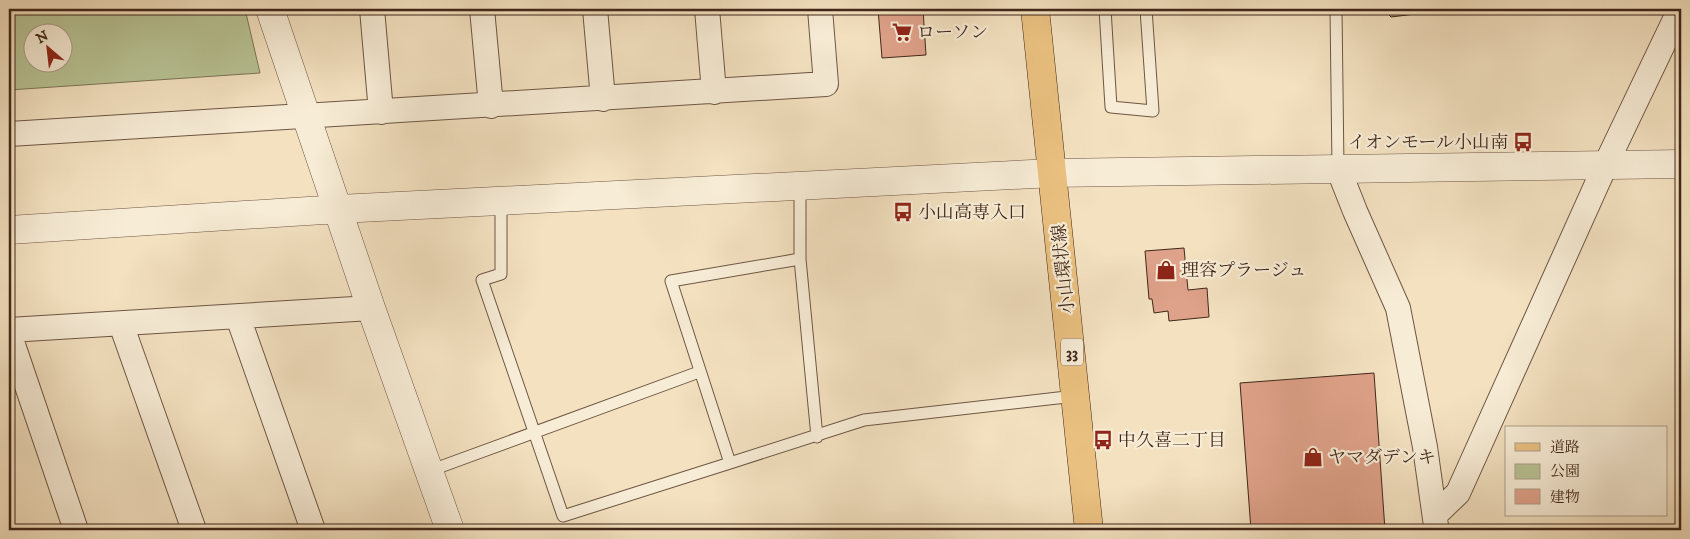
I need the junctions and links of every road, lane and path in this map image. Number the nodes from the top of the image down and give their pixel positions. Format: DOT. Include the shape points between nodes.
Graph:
graph roads {
  1 [pos="270,9"];
  2 [pos="372,9"];
  3 [pos="482,9"];
  4 [pos="595,9"];
  5 [pos="707,9"];
  6 [pos="820,9"];
  7 [pos="1035,9"];
  8 [pos="1105,9"];
  9 [pos="1146,9"];
  10 [pos="1336,9"];
  11 [pos="1680,9"];
  12 [pos="714,92"];
  13 [pos="603,99"];
  14 [pos="491,106"];
  15 [pos="381,112"];
  16 [pos="305,117"];
  17 [pos="9,134"];
  18 [pos="1681,164"];
  19 [pos="1605,166"];
  20 [pos="1338,168"];
  21 [pos="1053,173"];
  22 [pos="800,184"];
  23 [pos="501,200"];
  24 [pos="339,209"];
  25 [pos="9,230"];
  26 [pos="800,259"];
  27 [pos="371,308"];
  28 [pos="238,317"];
  29 [pos="121,324"];
  30 [pos="9,332"];
  31 [pos="699,372"];
  32 [pos="1076,396"];
  33 [pos="534,433"];
  34 [pos="817,436"];
  35 [pos="730,463"];
  36 [pos="428,471"];
  37 [pos="1435,522"];
  38 [pos="76,530"];
  39 [pos="194,530"];
  40 [pos="313,530"];
  41 [pos="450,530"];
  42 [pos="1089,530"];
  1 -- 16 [label="street"];
  2 -- 15 [label="street"];
  3 -- 14 [label="street"];
  4 -- 13 [label="street"];
  5 -- 12 [label="street"];
  6 -- 12 [label="street" via="826,84"];
  7 -- 21 [label="main road, 小山環状線 / 33"];
  8 -- 9 [label="lane" via="1110,107 1153,110"];
  10 -- 20 [label="lane"];
  11 -- 19 [label="street"];
  12 -- 13 [label="street"];
  13 -- 14 [label="street"];
  14 -- 15 [label="street"];
  15 -- 16 [label="street"];
  16 -- 17 [label="street"];
  16 -- 24 [label="street"];
  18 -- 19 [label="street"];
  19 -- 20 [label="street"];
  19 -- 37 [label="street" via="1458,493"];
  20 -- 21 [label="street"];
  20 -- 37 [label="street" via="1398,308 1425,447"];
  21 -- 22 [label="street"];
  21 -- 32 [label="main road, 小山環状線 / 33"];
  22 -- 23 [label="street"];
  22 -- 26 [label="lane"];
  23 -- 24 [label="street"];
  23 -- 33 [label="lane" via="501,274 482,280"];
  24 -- 25 [label="street"];
  24 -- 27 [label="street"];
  26 -- 31 [label="lane" via="671,281"];
  26 -- 34 [label="lane"];
  27 -- 28 [label="street"];
  27 -- 36 [label="street"];
  28 -- 29 [label="street"];
  28 -- 40 [label="street"];
  29 -- 30 [label="street"];
  29 -- 39 [label="street"];
  30 -- 38 [label="street"];
  31 -- 33 [label="lane"];
  31 -- 35 [label="lane"];
  32 -- 34 [label="lane" via="864,420"];
  32 -- 42 [label="main road, 小山環状線 / 33"];
  33 -- 35 [label="lane" via="563,516"];
  33 -- 36 [label="lane"];
  34 -- 35 [label="lane"];
  36 -- 41 [label="street"];
}
